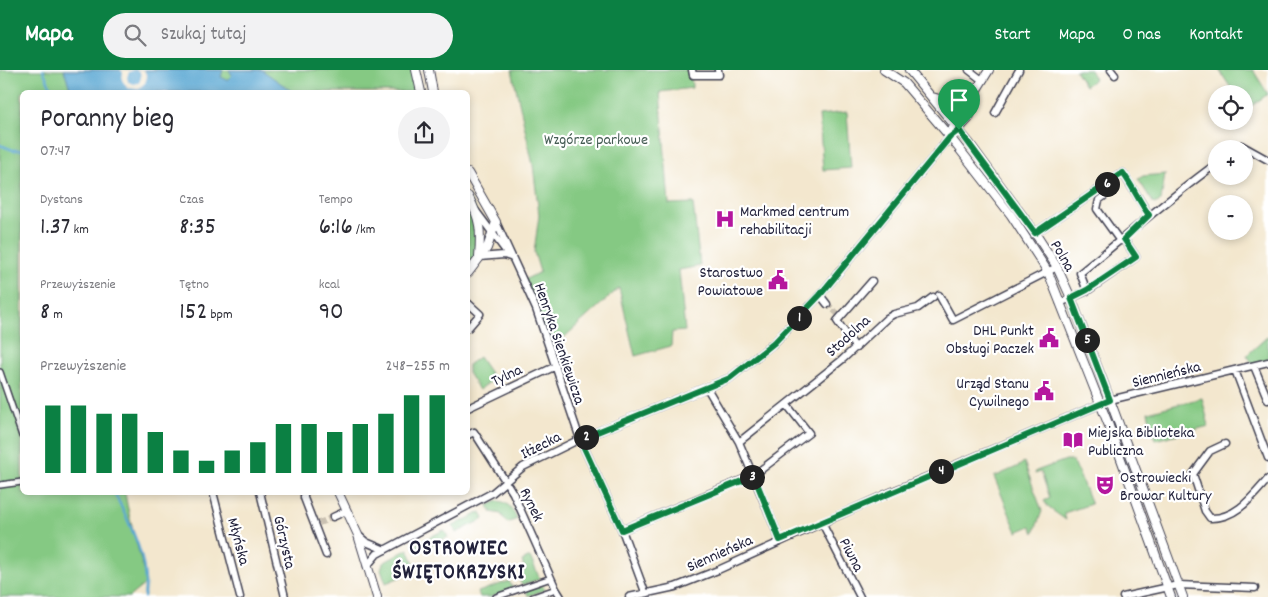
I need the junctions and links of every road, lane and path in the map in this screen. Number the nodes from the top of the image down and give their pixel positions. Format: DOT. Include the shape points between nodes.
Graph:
graph roads {
  1 [pos="416,70"];
  2 [pos="429,70"];
  3 [pos="692,70"];
  4 [pos="718,70"];
  5 [pos="884,70"];
  6 [pos="905,70"];
  7 [pos="910,70"];
  8 [pos="969,70"];
  9 [pos="988,70"];
  10 [pos="1019,70"];
  11 [pos="915,77"];
  12 [pos="982,80"];
  13 [pos="421,90"];
  14 [pos="433,90"];
  15 [pos="932,97"];
  16 [pos="995,113"];
  17 [pos="957,127"];
  18 [pos="950,137"];
  19 [pos="1253,152"];
  20 [pos="1268,160"];
  21 [pos="1208,170"];
  22 [pos="470,176"];
  23 [pos="1107,194"];
  24 [pos="470,200"];
  25 [pos="1018,210"];
  26 [pos="476,211"];
  27 [pos="1011,215"];
  28 [pos="1149,215"];
  29 [pos="496,222"];
  30 [pos="493,232"];
  31 [pos="1035,233"];
  32 [pos="1122,240"];
  33 [pos="479,257"];
  34 [pos="513,258"];
  35 [pos="1057,267"];
  36 [pos="470,270"];
  37 [pos="1048,272"];
  38 [pos="872,280"];
  39 [pos="1087,290"];
  40 [pos="820,295"];
  41 [pos="1071,298"];
  42 [pos="1060,303"];
  43 [pos="827,304"];
  44 [pos="470,305"];
  45 [pos="470,326"];
  46 [pos="856,348"];
  47 [pos="1268,362"];
  48 [pos="556,366"];
  49 [pos="1254,366"];
  50 [pos="1235,370"];
  51 [pos="0,372"];
  52 [pos="707,388"];
  53 [pos="1110,400"];
  54 [pos="1268,400"];
  55 [pos="786,405"];
  56 [pos="1099,405"];
  57 [pos="470,407"];
  58 [pos="20,430"];
  59 [pos="470,434"];
  60 [pos="580,439"];
  61 [pos="739,442"];
  62 [pos="1225,444"];
  63 [pos="1268,458"];
  64 [pos="754,476"];
  65 [pos="1268,479"];
  66 [pos="20,482"];
  67 [pos="506,482"];
  68 [pos="0,485"];
  69 [pos="214,495"];
  70 [pos="261,495"];
  71 [pos="304,495"];
  72 [pos="339,495"];
  73 [pos="346,511"];
  74 [pos="333,517"];
  75 [pos="822,522"];
  76 [pos="622,530"];
  77 [pos="358,535"];
  78 [pos="780,540"];
  79 [pos="385,550"];
  80 [pos="326,555"];
  81 [pos="367,566"];
  82 [pos="550,578"];
  83 [pos="1178,584"];
  84 [pos="1168,588"];
  85 [pos="1255,588"];
  86 [pos="556,589"];
  87 [pos="645,592"];
  88 [pos="240,597"];
  89 [pos="285,597"];
  90 [pos="376,597"];
  91 [pos="496,597"];
  92 [pos="533,597"];
  93 [pos="561,597"];
  94 [pos="629,597"];
  95 [pos="860,597"];
  96 [pos="1123,597"];
  97 [pos="1171,597"];
  98 [pos="1183,597"];
  1 -- 13 [label="street"];
  2 -- 14 [label="street"];
  3 -- 4 [label="street" via="697,77 719,75"];
  5 -- 18 [label="street, Polna" via="904,83"];
  6 -- 11 [label="street"];
  7 -- 11 [label="street, Polna"];
  8 -- 12 [label="street"];
  9 -- 12 [label="street, Iłżecka"];
  10 -- 16 [label="street"];
  11 -- 15 [label="street, Polna"];
  12 -- 15 [label="street, Iłżecka" via="957,101"];
  12 -- 17 [label="street, Iłżecka"];
  15 -- 17 [label="street, Polna"];
  17 -- 18 [label="street, Iłżecka"];
  17 -- 25 [label="street, Polna"];
  18 -- 27 [label="street, Polna"];
  18 -- 40 [label="street, Iłżecka"];
  19 -- 20 [label="street"];
  21 -- 28 [label="street"];
  22 -- 29 [label="street, Henryka Sienkiewicza"];
  23 -- 32 [label="street" via="1099,200 1096,209"];
  24 -- 26 [label="street, Henryka Sienkiewicza"];
  25 -- 27 [label="street"];
  25 -- 31 [label="street, Polna"];
  26 -- 30 [label="street, Henryka Sienkiewicza"];
  26 -- 33 [label="street" via="481,231"];
  27 -- 37 [label="street, Polna"];
  28 -- 31 [label="street" via="1123,173"];
  28 -- 32 [label="street"];
  29 -- 30 [label="street"];
  29 -- 34 [label="street, Henryka Sienkiewicza"];
  30 -- 33 [label="street" via="487,248"];
  30 -- 34 [label="street, Henryka Sienkiewicza"];
  31 -- 35 [label="street, Polna"];
  32 -- 39 [label="street" via="1080,273"];
  32 -- 39 [label="street" via="1136,257"];
  33 -- 34 [label="street" via="504,255"];
  33 -- 36 [label="street"];
  34 -- 48 [label="street, Henryka Sienkiewicza" via="536,309"];
  35 -- 37 [label="street"];
  35 -- 41 [label="street, Polna"];
  37 -- 42 [label="street, Polna"];
  37 -- 46 [label="street, Stodolna" via="954,320 936,296 918,308 887,318"];
  38 -- 46 [label="street" via="838,318 837,325"];
  39 -- 41 [label="street"];
  40 -- 43 [label="street"];
  40 -- 52 [label="street, Iłżecka" via="774,343 730,378"];
  41 -- 42 [label="street"];
  41 -- 53 [label="street, Polna"];
  42 -- 56 [label="street, Polna"];
  44 -- 45 [label="street" via="480,314"];
  46 -- 55 [label="street, Stodolna"];
  47 -- 49 [label="street, Siennieńska"];
  48 -- 57 [label="street, Tylna"];
  48 -- 60 [label="street, Henryka Sienkiewicza"];
  49 -- 50 [label="street, Siennieńska"];
  49 -- 54 [label="street"];
  50 -- 53 [label="street, Siennieńska"];
  50 -- 63 [label="street"];
  51 -- 58 [label="street"];
  52 -- 60 [label="street, Iłżecka"];
  52 -- 61 [label="street"];
  53 -- 56 [label="street, Siennieńska"];
  53 -- 83 [label="street, Polna"];
  55 -- 61 [label="street, Stodolna"];
  55 -- 64 [label="street" via="809,433"];
  56 -- 75 [label="street, Siennieńska"];
  56 -- 84 [label="street, Polna"];
  59 -- 67 [label="street" via="474,432"];
  60 -- 67 [label="street, Iłżecka" via="523,467"];
  60 -- 76 [label="street, Henryka Sienkiewicza"];
  61 -- 64 [label="street"];
  62 -- 65 [label="street" via="1210,451 1193,474 1205,512 1210,518 1218,519 1239,510"];
  64 -- 76 [label="street"];
  64 -- 78 [label="street"];
  66 -- 68 [label="street"];
  67 -- 79 [label="street, Rynek" via="492,493"];
  67 -- 82 [label="street, Rynek"];
  69 -- 88 [label="street, Młyńska"];
  70 -- 89 [label="street, Górzysta"];
  71 -- 80 [label="street"];
  72 -- 73 [label="street"];
  73 -- 74 [label="street"];
  73 -- 77 [label="street"];
  75 -- 78 [label="street, Siennieńska"];
  75 -- 95 [label="street, Piwna"];
  76 -- 87 [label="street, Henryka Sienkiewicza"];
  77 -- 79 [label="street"];
  77 -- 81 [label="street"];
  78 -- 87 [label="street, Siennieńska" via="675,587"];
  79 -- 81 [label="street, Rynek"];
  81 -- 90 [label="street"];
  82 -- 86 [label="street, Rynek"];
  82 -- 91 [label="street"];
  83 -- 84 [label="street"];
  83 -- 85 [label="street"];
  83 -- 98 [label="street, Polna"];
  84 -- 96 [label="street"];
  84 -- 97 [label="street, Polna"];
  86 -- 92 [label="street"];
  86 -- 93 [label="street, Rynek"];
  87 -- 94 [label="street, Siennieńska"];
}
